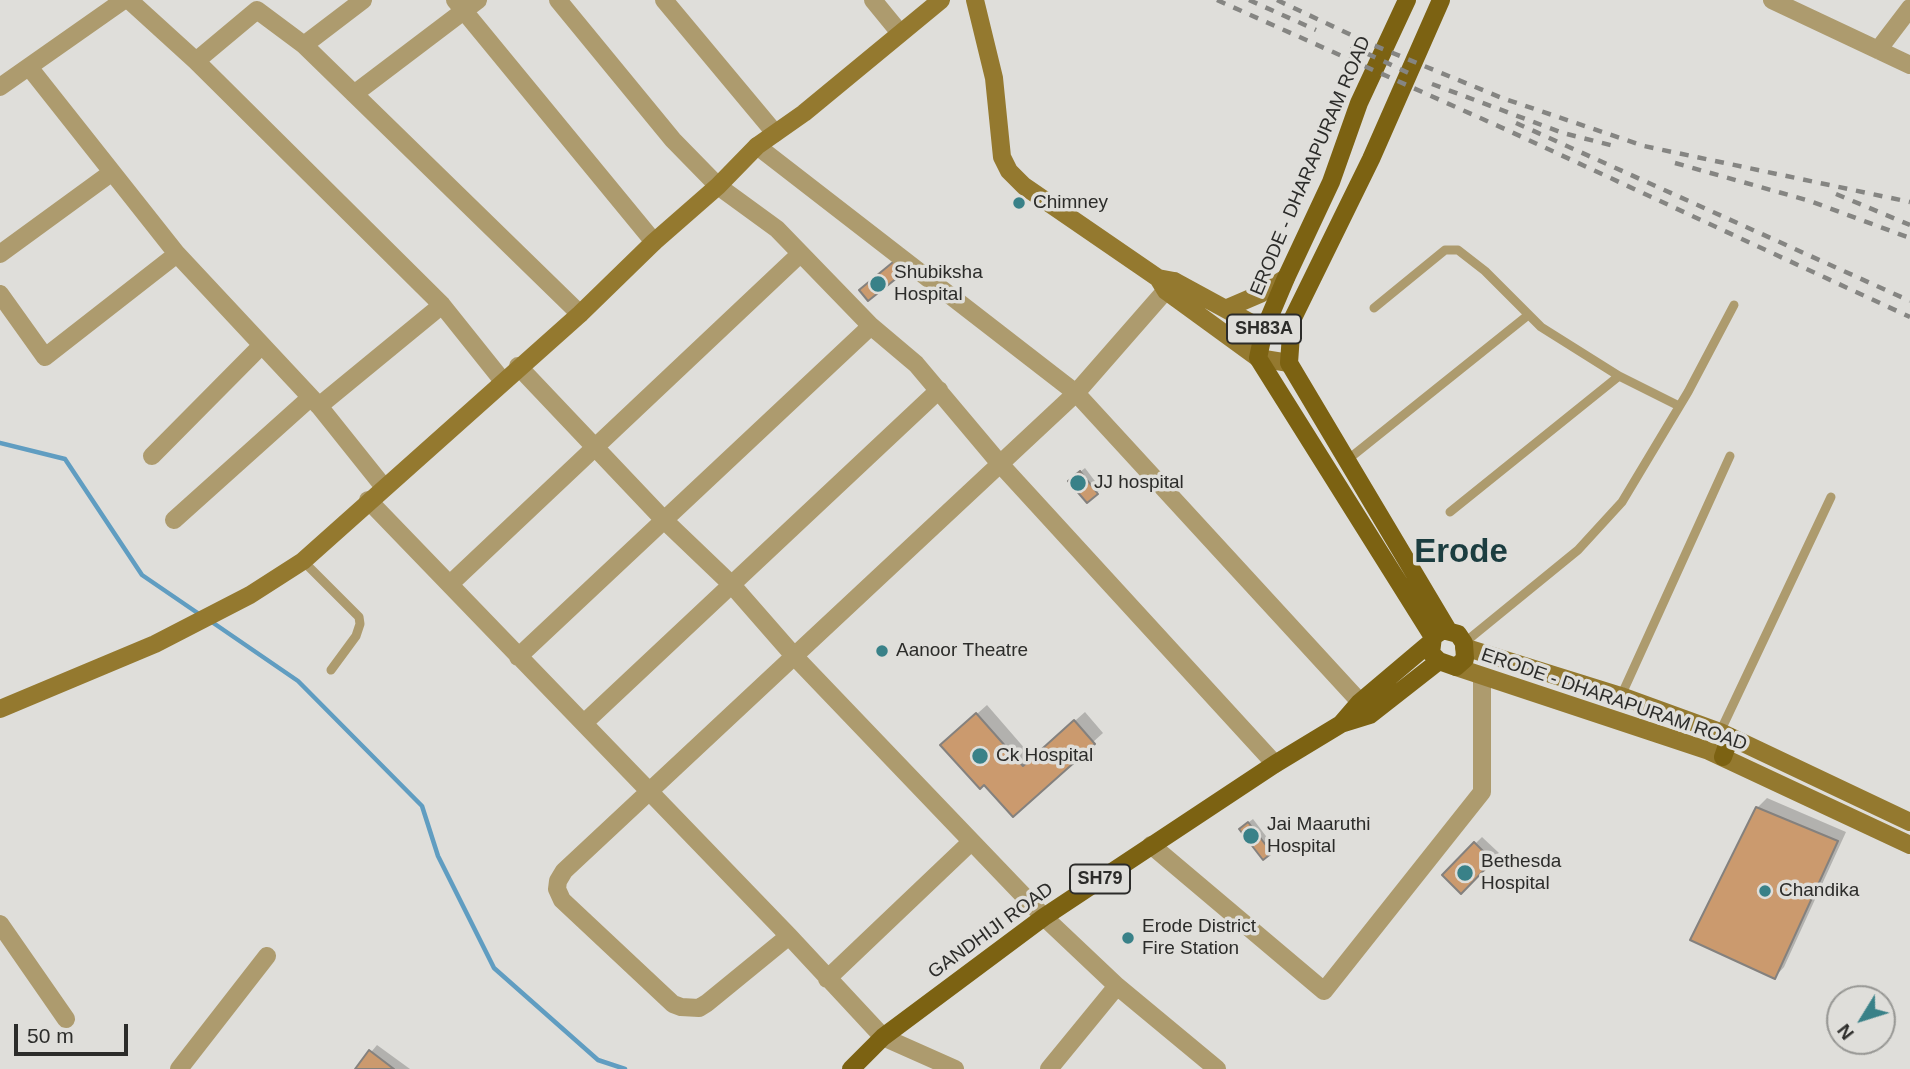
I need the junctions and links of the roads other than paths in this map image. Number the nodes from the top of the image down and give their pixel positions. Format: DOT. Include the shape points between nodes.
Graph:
graph roads {
  1 [pos="126,0"];
  2 [pos="363,0"];
  3 [pos="558,0"];
  4 [pos="664,0"];
  5 [pos="873,0"];
  6 [pos="941,0"];
  7 [pos="975,0"];
  8 [pos="1407,0"];
  9 [pos="1441,0"];
  10 [pos="1772,0"];
  11 [pos="465,4"];
  12 [pos="1910,8"];
  13 [pos="901,33"];
  14 [pos="304,45"];
  15 [pos="1878,50"];
  16 [pos="196,61"];
  17 [pos="1910,65"];
  18 [pos="29,67"];
  19 [pos="0,87"];
  20 [pos="354,94"];
  21 [pos="775,133"];
  22 [pos="757,146"];
  23 [pos="111,173"];
  24 [pos="718,186"];
  25 [pos="653,242"];
  26 [pos="0,254"];
  27 [pos="177,254"];
  28 [pos="800,254"];
  29 [pos="1286,278"];
  30 [pos="1166,283"];
  31 [pos="0,295"];
  32 [pos="442,305"];
  33 [pos="1734,305"];
  34 [pos="1374,308"];
  35 [pos="1225,309"];
  36 [pos="580,314"];
  37 [pos="1527,316"];
  38 [pos="871,326"];
  39 [pos="1264,330"];
  40 [pos="1290,335"];
  41 [pos="261,346"];
  42 [pos="1258,358"];
  43 [pos="1289,363"];
  44 [pos="518,366"];
  45 [pos="1619,376"];
  46 [pos="502,380"];
  47 [pos="939,390"];
  48 [pos="1076,393"];
  49 [pos="315,402"];
  50 [pos="1679,406"];
  51 [pos="594,446"];
  52 [pos="152,456"];
  53 [pos="1730,456"];
  54 [pos="1346,461"];
  55 [pos="1001,465"];
  56 [pos="383,486"];
  57 [pos="1831,497"];
  58 [pos="368,500"];
  59 [pos="1450,512"];
  60 [pos="174,520"];
  61 [pos="664,520"];
  62 [pos="303,561"];
  63 [pos="450,584"];
  64 [pos="732,585"];
  65 [pos="1438,636"];
  66 [pos="1464,645"];
  67 [pos="518,657"];
  68 [pos="795,657"];
  69 [pos="1447,664"];
  70 [pos="331,670"];
  71 [pos="1482,678"];
  72 [pos="1621,696"];
  73 [pos="1360,702"];
  74 [pos="0,709"];
  75 [pos="584,723"];
  76 [pos="1341,724"];
  77 [pos="1725,734"];
  78 [pos="1723,757"];
  79 [pos="1275,764"];
  80 [pos="649,794"];
  81 [pos="1910,822"];
  82 [pos="971,842"];
  83 [pos="1151,845"];
  84 [pos="1910,845"];
  85 [pos="1044,917"];
  86 [pos="0,924"];
  87 [pos="789,936"];
  88 [pos="267,956"];
  89 [pos="827,979"];
  90 [pos="1117,986"];
  91 [pos="66,1019"];
  92 [pos="876,1043"];
  93 [pos="179,1069"];
  94 [pos="851,1069"];
  95 [pos="955,1069"];
  96 [pos="1049,1069"];
  97 [pos="1217,1069"];
  1 -- 16 [label="street"];
  1 -- 18 [label="street"];
  2 -- 14 [label="street"];
  3 -- 24 [label="street" via="673,140"];
  4 -- 21 [label="street"];
  5 -- 13 [label="street"];
  6 -- 13 [label="street"];
  7 -- 30 [label="street" via="994,78 1002,157 1009,171 1024,186"];
  8 -- 29 [label="main road, ERODE - DHARAPURAM ROAD / SH83A"];
  9 -- 40 [label="main road, SH83A" via="1371,159 1292,320"];
  10 -- 15 [label="street"];
  11 -- 20 [label="street"];
  11 -- 25 [label="street"];
  12 -- 15 [label="street"];
  13 -- 21 [label="street"];
  14 -- 16 [label="street" via="257,10"];
  14 -- 20 [label="street"];
  15 -- 17 [label="street"];
  16 -- 32 [label="street"];
  18 -- 19 [label="street"];
  18 -- 23 [label="street"];
  20 -- 36 [label="street"];
  21 -- 22 [label="street"];
  22 -- 24 [label="street"];
  22 -- 48 [label="street"];
  23 -- 26 [label="street"];
  23 -- 27 [label="street"];
  24 -- 25 [label="street"];
  24 -- 28 [label="street" via="778,229"];
  25 -- 36 [label="street"];
  27 -- 31 [label="street" via="45,357"];
  27 -- 41 [label="street"];
  28 -- 38 [label="street"];
  28 -- 51 [label="street"];
  29 -- 35 [label="street"];
  29 -- 39 [label="main road, ERODE - DHARAPURAM ROAD / SH83A"];
  30 -- 35 [label="street"];
  30 -- 42 [label="street"];
  30 -- 48 [label="street"];
  32 -- 46 [label="street"];
  32 -- 49 [label="street"];
  33 -- 50 [label="lane"];
  34 -- 37 [label="lane" via="1450,249 1464,253 1485,271"];
  35 -- 39 [label="street"];
  36 -- 44 [label="street"];
  37 -- 45 [label="lane"];
  37 -- 54 [label="lane"];
  38 -- 47 [label="street"];
  38 -- 61 [label="street"];
  39 -- 40 [label="street"];
  39 -- 42 [label="main road, ERODE - DHARAPURAM ROAD / SH83A"];
  40 -- 43 [label="main road, SH83A"];
  41 -- 49 [label="street"];
  41 -- 52 [label="street"];
  42 -- 43 [label="street"];
  42 -- 65 [label="main road, ERODE - DHARAPURAM ROAD / SH83A"];
  43 -- 54 [label="main road, ERODE - DHARAPURAM ROAD / SH83A"];
  44 -- 46 [label="street"];
  44 -- 51 [label="street"];
  45 -- 50 [label="lane"];
  45 -- 59 [label="lane"];
  46 -- 56 [label="street"];
  47 -- 55 [label="street"];
  47 -- 64 [label="street"];
  48 -- 55 [label="street"];
  48 -- 73 [label="street"];
  49 -- 56 [label="street"];
  49 -- 60 [label="street"];
  50 -- 66 [label="lane" via="1629,491 1598,529"];
  51 -- 61 [label="street"];
  51 -- 63 [label="street"];
  53 -- 72 [label="lane"];
  54 -- 65 [label="main road, ERODE - DHARAPURAM ROAD / SH83A"];
  55 -- 68 [label="street"];
  55 -- 79 [label="street"];
  56 -- 58 [label="street"];
  57 -- 77 [label="lane"];
  58 -- 62 [label="street"];
  58 -- 63 [label="street"];
  61 -- 64 [label="street"];
  61 -- 67 [label="street"];
  62 -- 70 [label="lane" via="359,617 356,636"];
  62 -- 74 [label="street" via="250,595 155,644"];
  63 -- 67 [label="street"];
  64 -- 68 [label="street"];
  64 -- 75 [label="street"];
  65 -- 66 [label="main road, ERODE - DHARAPURAM ROAD / SH83A" via="1458,634"];
  65 -- 69 [label="main road, ERODE - DHARAPURAM ROAD / SH83A" via="1431,653"];
  65 -- 73 [label="main road, GANDHIJI ROAD / SH79"];
  66 -- 69 [label="main road, ERODE - DHARAPURAM ROAD" via="1465,659"];
  66 -- 72 [label="street"];
  67 -- 75 [label="street"];
  68 -- 80 [label="street"];
  68 -- 82 [label="street"];
  69 -- 71 [label="street, ERODE - DHARAPURAM ROAD"];
  69 -- 76 [label="main road, GANDHIJI ROAD / SH79" via="1370,715"];
  71 -- 78 [label="street, ERODE - DHARAPURAM ROAD"];
  71 -- 83 [label="street" via="1482,792 1324,991"];
  72 -- 77 [label="street"];
  73 -- 76 [label="main road, GANDHIJI ROAD / SH79"];
  75 -- 80 [label="street"];
  76 -- 79 [label="main road, GANDHIJI ROAD / SH79"];
  77 -- 78 [label="main road"];
  77 -- 81 [label="street"];
  78 -- 84 [label="street, ERODE - DHARAPURAM ROAD"];
  79 -- 83 [label="main road, GANDHIJI ROAD / SH79"];
  80 -- 87 [label="street"];
  80 -- 87 [label="street" via="564,871 557,889 562,900 673,1004 689,1009 699,1008 723,992"];
  82 -- 85 [label="street"];
  82 -- 89 [label="street"];
  83 -- 85 [label="main road, GANDHIJI ROAD / SH79"];
  85 -- 90 [label="street"];
  85 -- 92 [label="main road, GANDHIJI ROAD / SH79"];
  86 -- 91 [label="street"];
  87 -- 89 [label="street"];
  88 -- 93 [label="street"];
  89 -- 92 [label="street"];
  90 -- 96 [label="street"];
  90 -- 97 [label="street"];
  92 -- 94 [label="main road, GANDHIJI ROAD / SH79"];
  92 -- 95 [label="street"];
}
